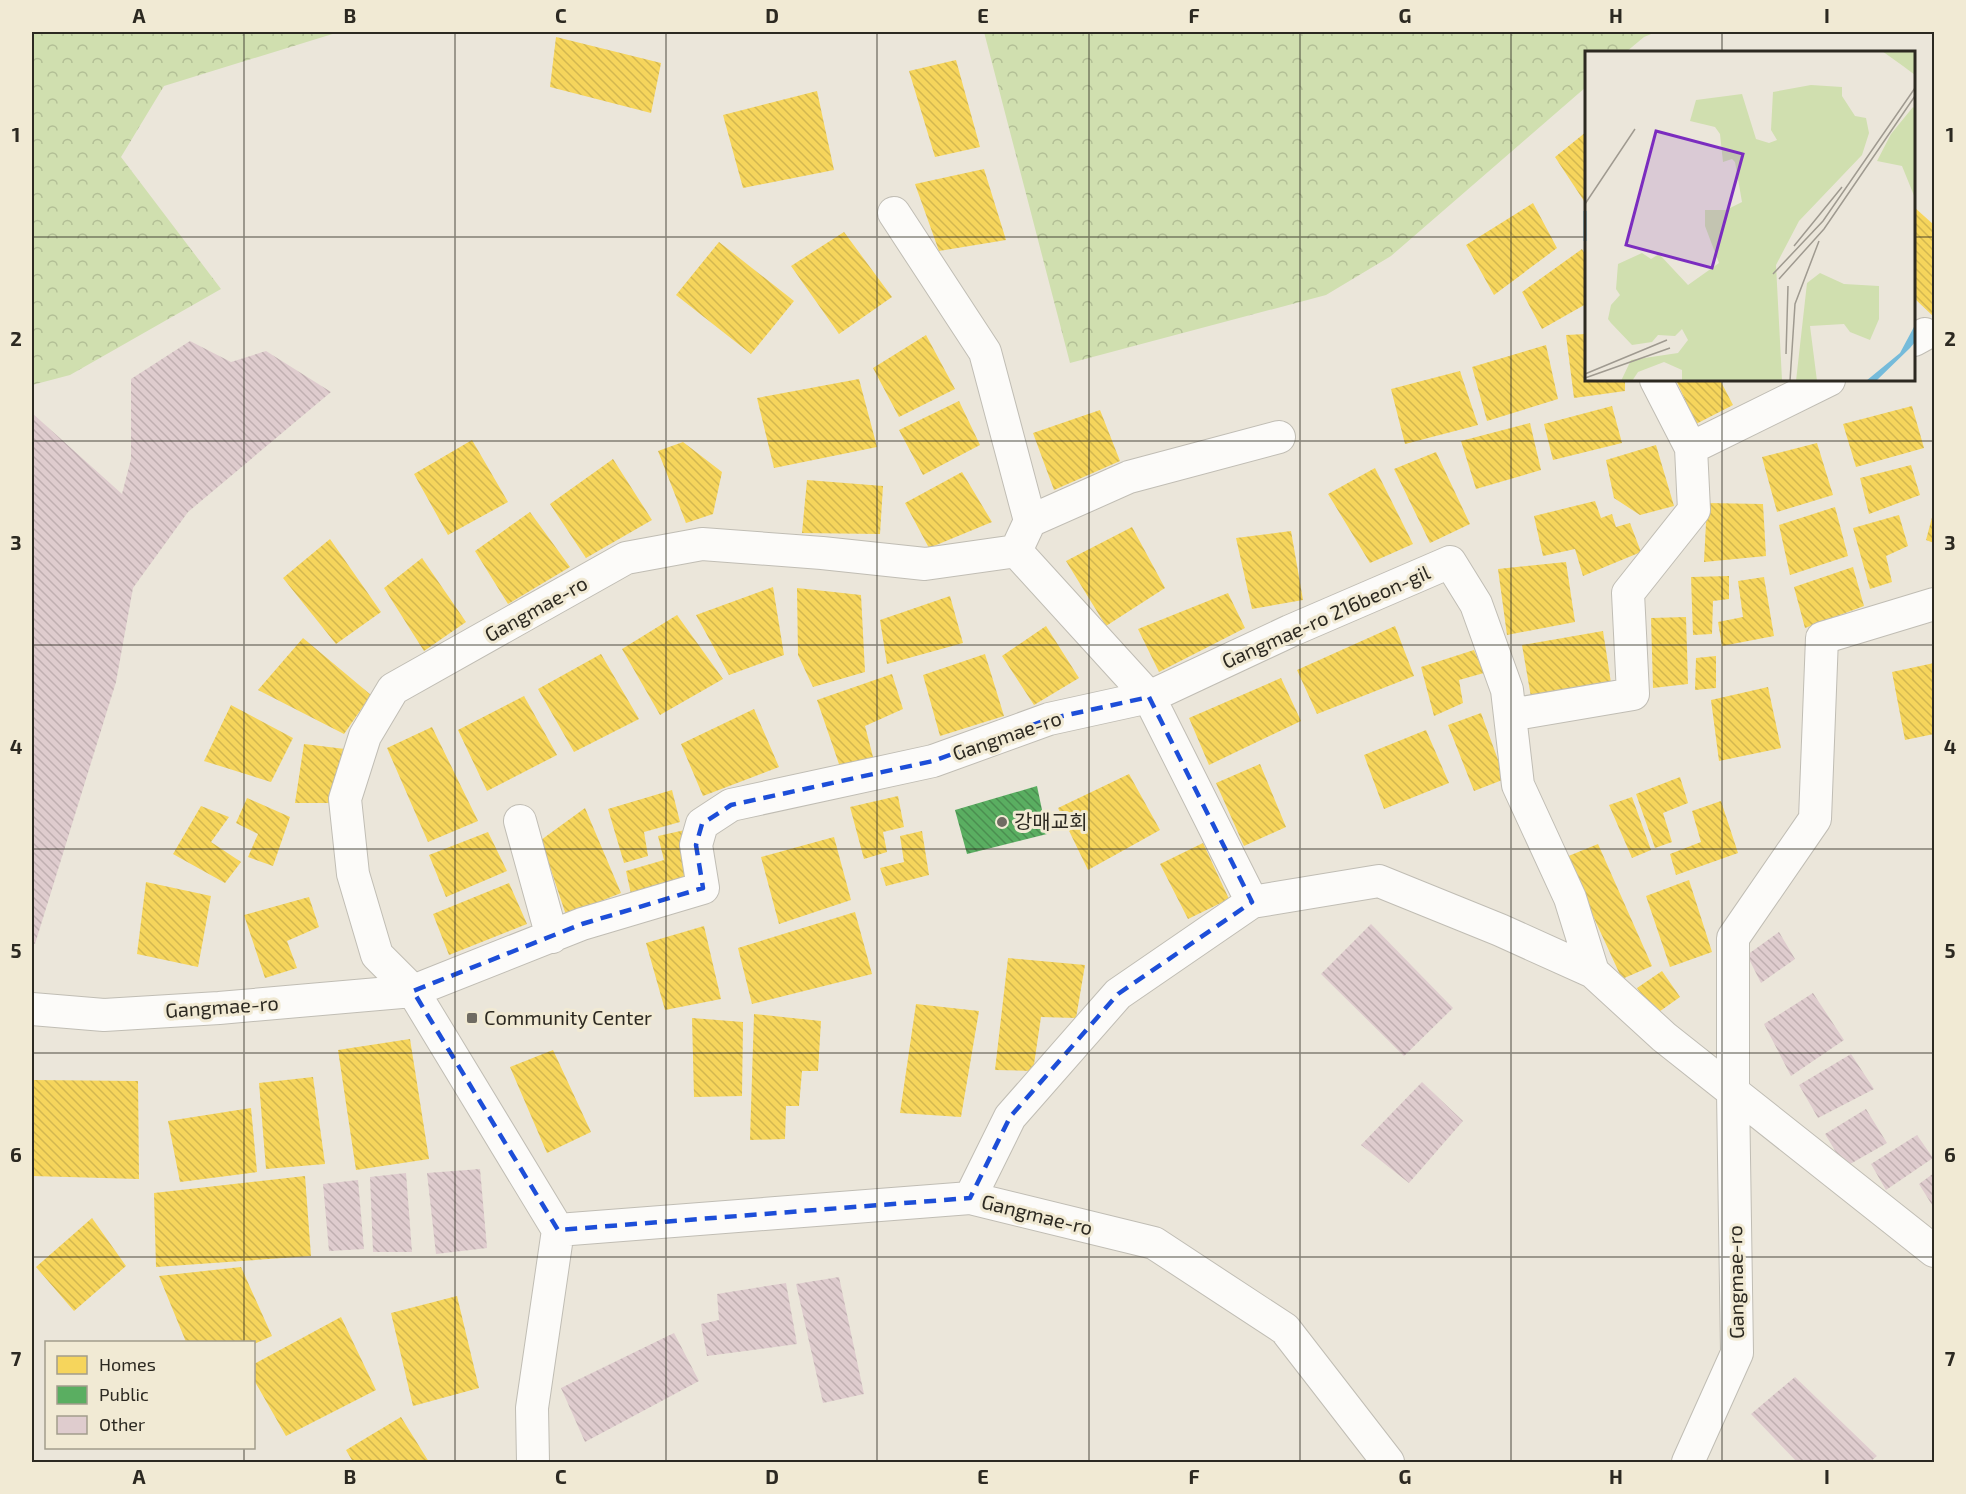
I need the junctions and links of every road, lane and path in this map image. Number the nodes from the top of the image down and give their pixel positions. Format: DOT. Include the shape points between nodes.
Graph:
graph roads {
  1 [pos="894,213"];
  2 [pos="1657,381"];
  3 [pos="1826,381"];
  4 [pos="1279,437"];
  5 [pos="1691,448"];
  6 [pos="1030,521"];
  7 [pos="1016,551"];
  8 [pos="1935,604"];
  9 [pos="1149,697"];
  10 [pos="1510,715"];
  11 [pos="520,821"];
  12 [pos="1252,902"];
  13 [pos="552,937"];
  14 [pos="1593,972"];
  15 [pos="413,991"];
  16 [pos="32,1009"];
  17 [pos="1733,1092"];
  18 [pos="970,1198"];
  19 [pos="558,1230"];
  20 [pos="1935,1251"];
  21 [pos="533,1462"];
  22 [pos="1388,1462"];
  23 [pos="1688,1462"];
  1 -- 6 [label="street" via="985,352"];
  2 -- 5 [label="street"];
  3 -- 5 [label="street"];
  4 -- 6 [label="street" via="1129,477"];
  5 -- 10 [label="street" via="1694,510 1628,593 1633,694"];
  6 -- 7 [label="street"];
  7 -- 9 [label="street"];
  7 -- 15 [label="street, Gangmae-ro" via="925,564 702,544 626,558 393,689 365,736 345,799 353,874 377,955"];
  8 -- 17 [label="street" via="1822,638 1815,819 1733,938"];
  9 -- 10 [label="street, Gangmae-ro 216beon-gil" via="1449,562 1476,604 1507,690"];
  9 -- 12 [label="street"];
  9 -- 13 [label="street, Gangmae-ro" via="1049,719 933,761 730,805 702,824 696,845 703,888 582,924"];
  10 -- 14 [label="street, Gangmae-ro 216beon-gil" via="1518,785 1570,898"];
  11 -- 13 [label="street"];
  12 -- 14 [label="street" via="1379,881"];
  12 -- 18 [label="street" via="1118,994 1010,1117"];
  13 -- 15 [label="street, Gangmae-ro"];
  14 -- 17 [label="street" via="1664,1037"];
  15 -- 16 [label="street, Gangmae-ro" via="104,1015"];
  15 -- 19 [label="street, Gangmae-ro"];
  17 -- 20 [label="street"];
  17 -- 23 [label="street, Gangmae-ro" via="1737,1353"];
  18 -- 19 [label="street, Gangmae-ro"];
  18 -- 22 [label="street, Gangmae-ro" via="1154,1244 1285,1329"];
  19 -- 21 [label="street" via="532,1408"];
}
